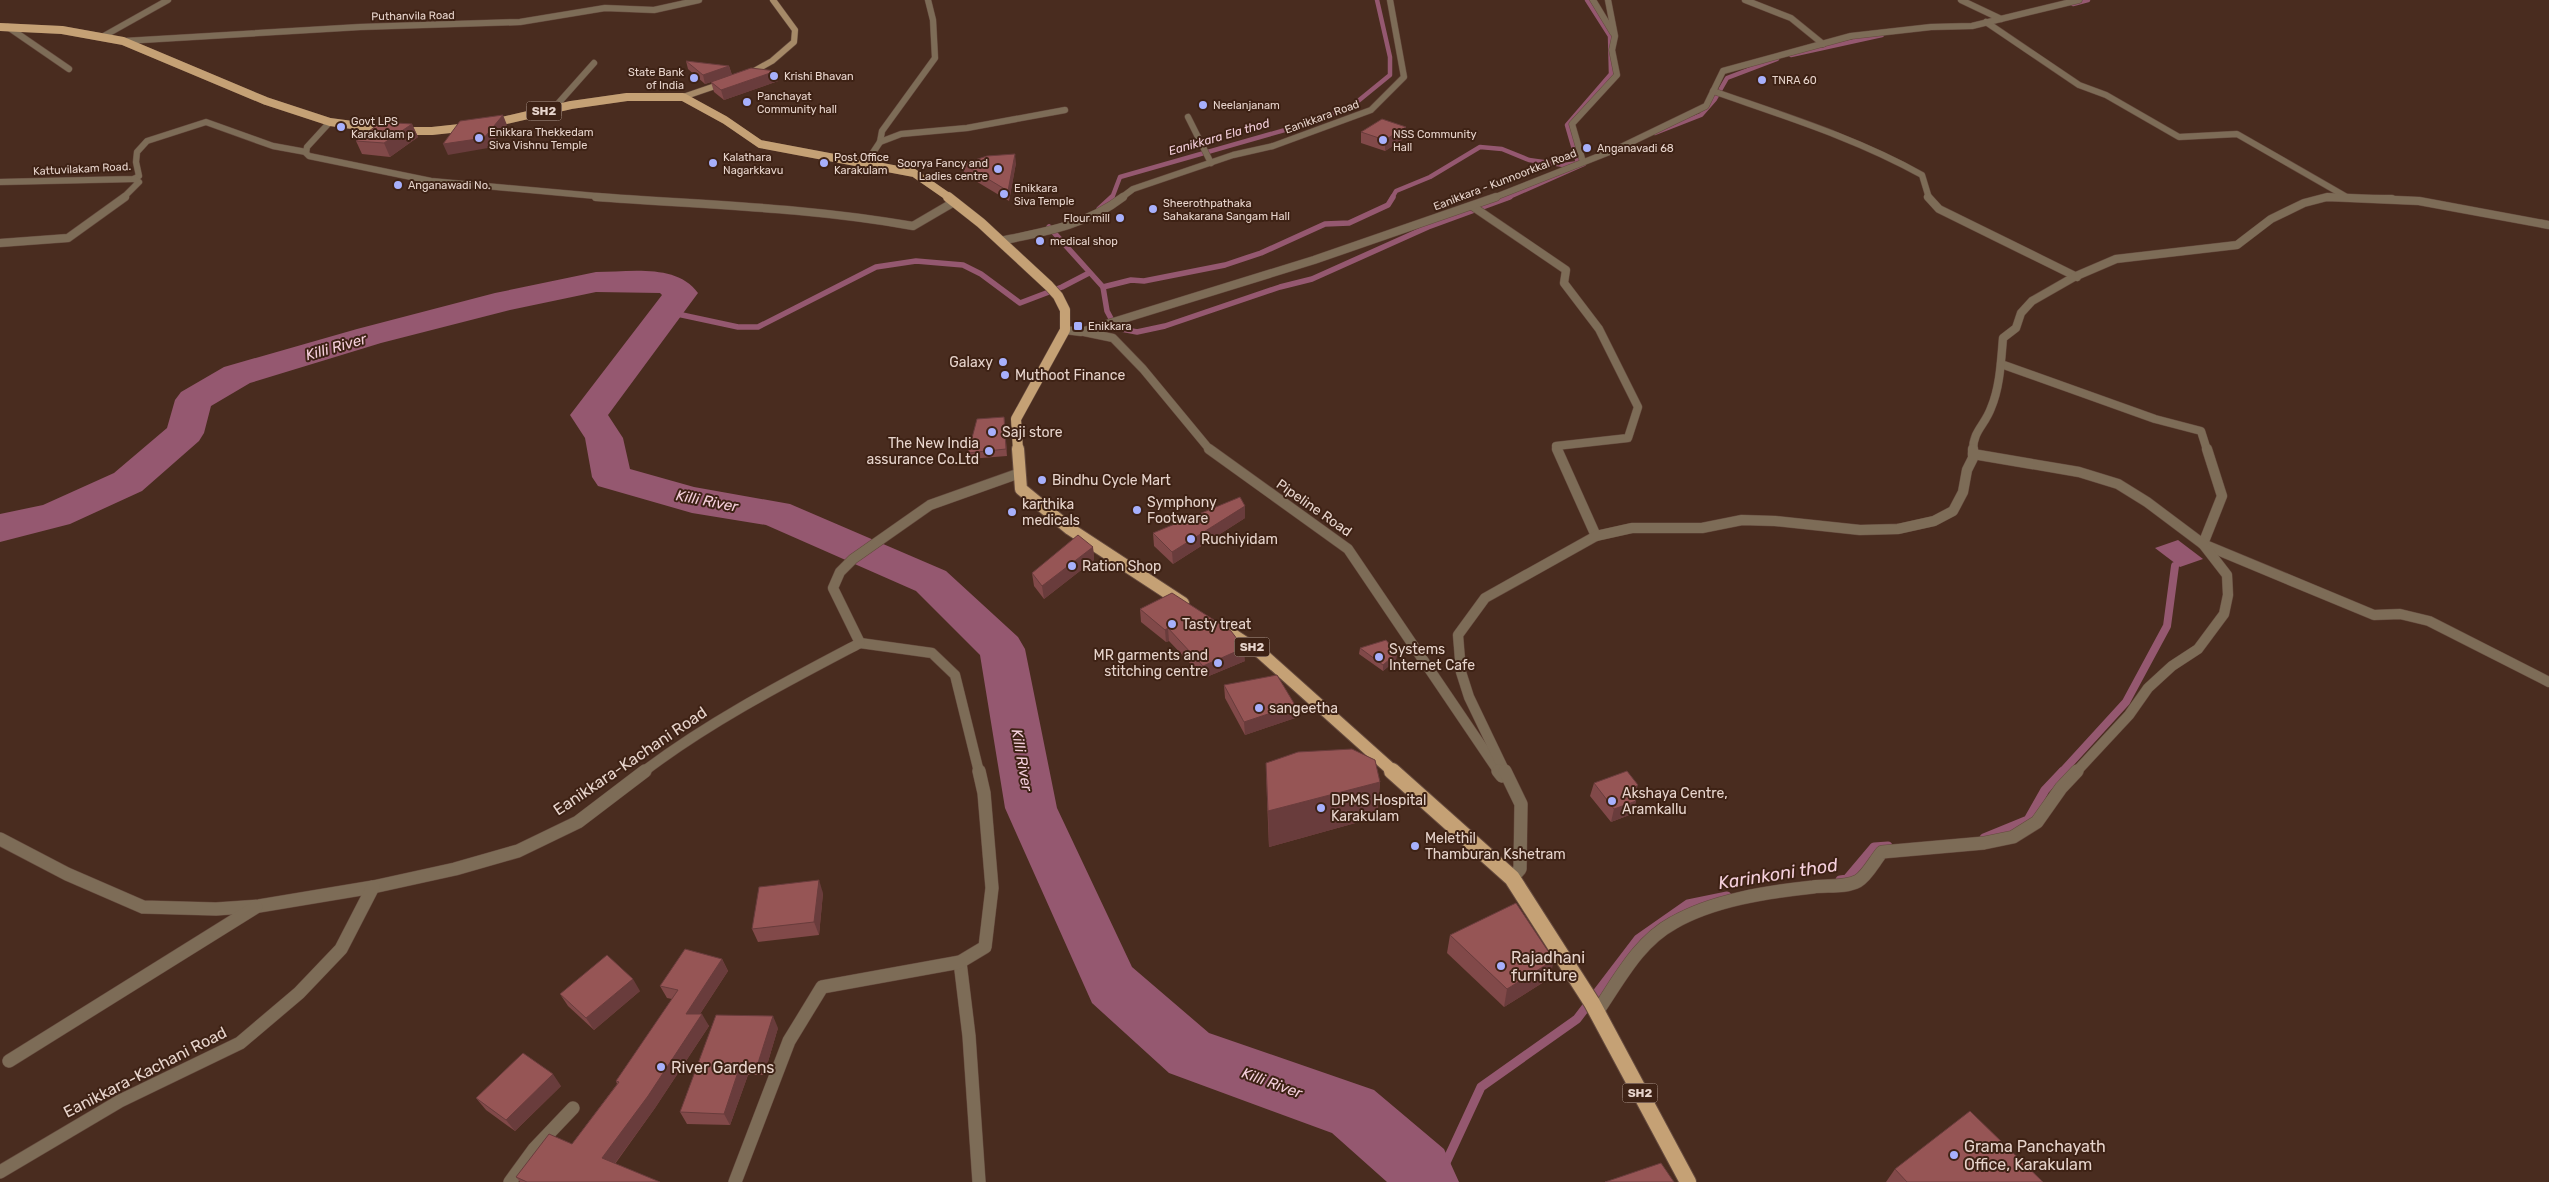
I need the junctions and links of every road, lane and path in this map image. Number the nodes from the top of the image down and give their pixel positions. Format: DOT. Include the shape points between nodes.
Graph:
graph roads {
  1 [pos="168,0"];
  2 [pos="699,0"];
  3 [pos="773,0"];
  4 [pos="928,0"];
  5 [pos="1390,0"];
  6 [pos="1593,0"];
  7 [pos="1608,0"];
  8 [pos="1745,0"];
  9 [pos="1961,0"];
  10 [pos="2079,0"];
  11 [pos="2001,19"];
  12 [pos="1986,22"];
  13 [pos="4,27"];
  14 [pos="1615,36"];
  15 [pos="102,37"];
  16 [pos="125,41"];
  17 [pos="1823,44"];
  18 [pos="594,63"];
  19 [pos="69,69"];
  20 [pos="742,77"];
  21 [pos="734,80"];
  22 [pos="1713,91"];
  23 [pos="682,97"];
  24 [pos="554,108"];
  25 [pos="1065,110"];
  26 [pos="1188,117"];
  27 [pos="329,123"];
  28 [pos="880,142"];
  29 [pos="306,152"];
  30 [pos="1211,162"];
  31 [pos="1582,162"];
  32 [pos="866,164"];
  33 [pos="134,178"];
  34 [pos="0,182"];
  35 [pos="2348,198"];
  36 [pos="954,202"];
  37 [pos="1472,206"];
  38 [pos="2549,225"];
  39 [pos="1000,242"];
  40 [pos="0,243"];
  41 [pos="2077,277"];
  42 [pos="1065,330"];
  43 [pos="1081,332"];
  44 [pos="2002,364"];
  45 [pos="1973,454"];
  46 [pos="1020,472"];
  47 [pos="1596,536"];
  48 [pos="2203,544"];
  49 [pos="1194,610"];
  50 [pos="1211,621"];
  51 [pos="860,643"];
  52 [pos="2549,682"];
  53 [pos="1521,804"];
  54 [pos="0,839"];
  55 [pos="1512,878"];
  56 [pos="372,887"];
  57 [pos="259,906"];
  58 [pos="960,962"];
  59 [pos="1592,1004"];
  60 [pos="9,1061"];
  61 [pos="573,1108"];
  62 [pos="0,1172"];
  63 [pos="510,1182"];
  64 [pos="735,1182"];
  65 [pos="979,1182"];
  66 [pos="1688,1182"];
  1 -- 15 [label="street"];
  2 -- 16 [label="street, Puthanvila Road" via="654,10 605,8 520,22 360,27"];
  3 -- 20 [label="street" via="795,30 794,42 772,61"];
  4 -- 28 [label="street" via="933,20 935,58 882,131"];
  5 -- 30 [label="street, Eanikkara Road" via="1404,77 1371,110 1273,146"];
  6 -- 14 [label="street"];
  7 -- 14 [label="street"];
  8 -- 17 [label="street" via="1791,18"];
  9 -- 11 [label="street"];
  10 -- 11 [label="street, Eanikkara - Kunnoorkkal Road"];
  11 -- 12 [label="street, Eanikkara - Kunnoorkkal Road"];
  12 -- 17 [label="street, Eanikkara - Kunnoorkkal Road" via="1972,26 1851,36"];
  12 -- 35 [label="street" via="2079,85 2106,95 2179,137 2237,134"];
  13 -- 15 [label="main road, SH2" via="57,28"];
  13 -- 19 [label="street" via="39,46 57,64"];
  14 -- 31 [label="street" via="1612,50 1617,75 1572,124"];
  15 -- 16 [label="main road, SH2"];
  16 -- 27 [label="main road, SH2" via="268,104"];
  17 -- 22 [label="street, Eanikkara - Kunnoorkkal Road" via="1723,71"];
  18 -- 24 [label="street"];
  21 -- 23 [label="street"];
  22 -- 31 [label="street, Eanikkara - Kunnoorkkal Road" via="1706,106"];
  22 -- 41 [label="street" via="1896,160 1922,175 1929,199 1939,209"];
  23 -- 24 [label="main road, SH2" via="627,96"];
  23 -- 32 [label="main road, SH2" via="726,120 760,144"];
  24 -- 27 [label="main road, SH2" via="496,122 423,132"];
  25 -- 28 [label="street" via="967,128 901,134"];
  26 -- 30 [label="street"];
  27 -- 29 [label="street"];
  28 -- 32 [label="street"];
  29 -- 33 [label="street, Kattuvilakam Road." via="273,146 206,122 147,141 137,152 139,176"];
  29 -- 36 [label="street" via="309,156 431,181 598,197 748,205 913,226"];
  30 -- 39 [label="street, Eanikkara Road" via="1133,189 1106,210 1054,230"];
  31 -- 37 [label="street, Eanikkara - Kunnoorkkal Road"];
  32 -- 36 [label="main road, SH2" via="914,173"];
  33 -- 34 [label="street, Kattuvilakam Road."];
  33 -- 40 [label="street" via="140,182 129,194 68,238"];
  35 -- 38 [label="street" via="2419,201"];
  35 -- 41 [label="street" via="2327,197 2304,203 2271,219 2236,245 2116,258"];
  36 -- 39 [label="main road, SH2"];
  37 -- 43 [label="street, Eanikkara - Kunnoorkkal Road" via="1314,260"];
  37 -- 47 [label="street" via="1566,270 1564,283 1599,330 1638,407 1628,438 1556,446"];
  39 -- 42 [label="main road, SH2" via="1054,291 1065,310"];
  41 -- 44 [label="street" via="2032,301 2020,312 2016,328 2003,338"];
  42 -- 43 [label="street, Eanikkara - Kunnoorkkal Road"];
  42 -- 46 [label="main road" via="1016,419"];
  43 -- 53 [label="street, Pipeline Road" via="1113,338 1210,450 1348,549"];
  44 -- 45 [label="street" via="1992,406 1974,437"];
  44 -- 48 [label="street" via="2155,419 2201,431 2222,496"];
  45 -- 47 [label="street" via="1963,492 1953,511 1934,521 1898,529 1860,530 1742,520 1702,528 1632,528"];
  45 -- 48 [label="street" via="2080,472 2118,484"];
  46 -- 49 [label="main road" via="1021,489 1070,529"];
  46 -- 51 [label="street" via="930,505 881,538 840,572 833,588"];
  47 -- 53 [label="street" via="1485,598 1458,635 1460,672 1469,697"];
  48 -- 52 [label="street" via="2374,615 2400,614 2429,621"];
  48 -- 59 [label="street" via="2227,575 2228,596 2224,614 2198,649 2172,666 2148,688 2129,715 2061,788 2037,822 2013,836 1984,843 1882,852 1859,881 1846,885 1812,887 1704,908 1672,923 1644,944"];
  50 -- 55 [label="main road, SH2" via="1261,653"];
  51 -- 56 [label="street, Eanikkara-Kachani Road" via="762,695 669,752 578,822 518,850 456,869"];
  51 -- 58 [label="street" via="932,654 955,675 984,794 992,888 985,947"];
  53 -- 55 [label="street" via="1520,869"];
  54 -- 57 [label="street" via="67,874 142,907 216,910"];
  55 -- 59 [label="main road, SH2"];
  56 -- 57 [label="street"];
  56 -- 62 [label="street, Eanikkara-Kachani Road" via="341,949 299,993 240,1043 120,1101"];
  57 -- 60 [label="street"];
  58 -- 64 [label="street" via="822,987 789,1041"];
  58 -- 65 [label="street" via="969,1036"];
  59 -- 66 [label="main road, SH2"];
  61 -- 63 [label="street" via="534,1149"];
}
